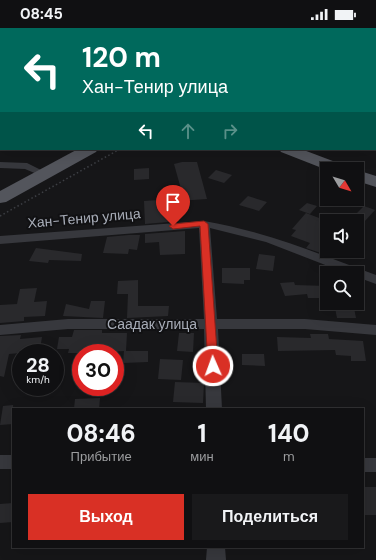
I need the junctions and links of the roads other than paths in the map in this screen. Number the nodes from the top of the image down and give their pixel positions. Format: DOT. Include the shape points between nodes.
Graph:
graph roads {
  1 [pos="88,150"];
  2 [pos="290,150"];
  3 [pos="321,162"];
  4 [pos="0,165"];
  5 [pos="44,174"];
  6 [pos="364,178"];
  7 [pos="376,182"];
  8 [pos="0,198"];
  9 [pos="204,224"];
  10 [pos="0,240"];
  11 [pos="376,280"];
  12 [pos="211,324"];
  13 [pos="0,330"];
  14 [pos="376,330"];
  15 [pos="214,408"];
  16 [pos="0,462"];
  17 [pos="12,462"];
  18 [pos="364,465"];
  19 [pos="376,465"];
  20 [pos="216,548"];
  21 [pos="216,560"];
  1 -- 5 [label="main road"];
  2 -- 3 [label="main road"];
  4 -- 5 [label="street" via="27,166"];
  5 -- 8 [label="main road"];
  6 -- 7 [label="main road"];
  9 -- 10 [label="street, Хан-Тенир улица"];
  9 -- 11 [label="street, Хан-Тенир улица" via="233,228 270,240"];
  9 -- 12 [label="street"];
  12 -- 13 [label="street, Саадак улица" via="68,324"];
  12 -- 14 [label="street, Саадак улица" via="305,324"];
  12 -- 15 [label="street"];
  16 -- 17 [label="street"];
  18 -- 19 [label="street"];
  20 -- 21 [label="street"];
}
